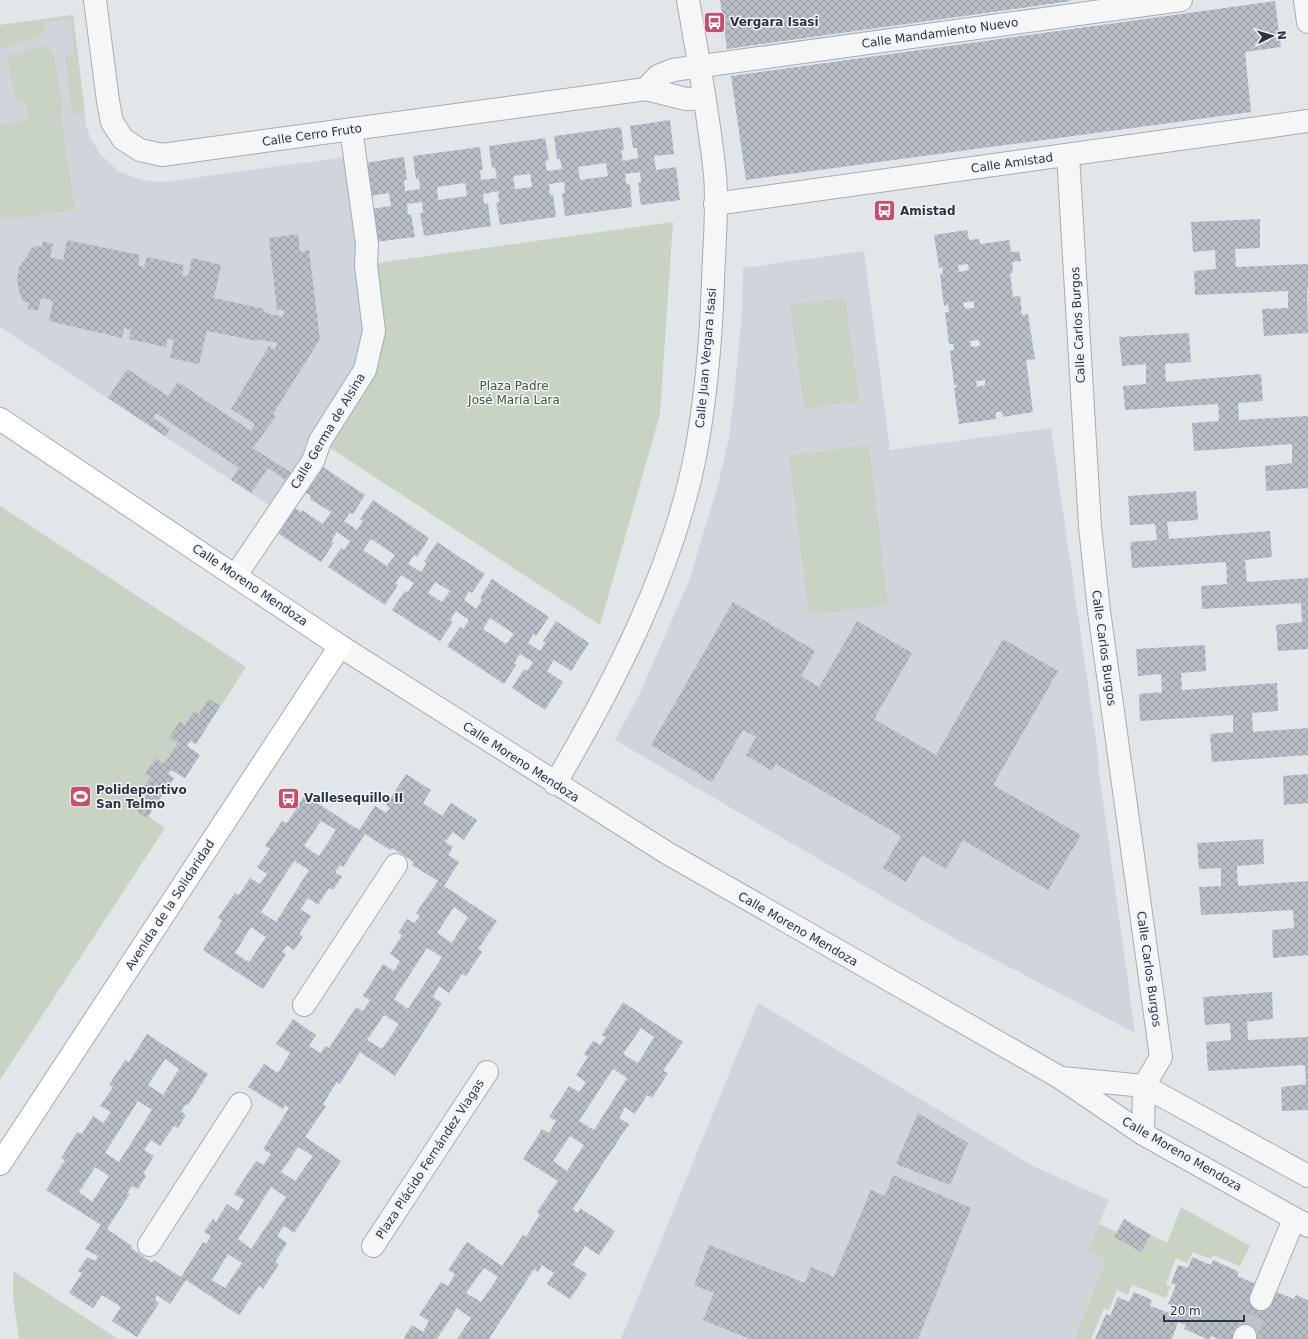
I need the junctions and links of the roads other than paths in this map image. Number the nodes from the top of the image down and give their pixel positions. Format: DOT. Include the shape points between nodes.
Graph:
graph roads {
  1 [pos="95,0"];
  2 [pos="688,0"];
  3 [pos="1181,0"];
  4 [pos="1305,0"];
  5 [pos="1308,22"];
  6 [pos="699,66"];
  7 [pos="646,89"];
  8 [pos="704,98"];
  9 [pos="1308,121"];
  10 [pos="351,129"];
  11 [pos="1068,156"];
  12 [pos="715,204"];
  13 [pos="0,419"];
  14 [pos="236,575"];
  15 [pos="340,646"];
  16 [pos="555,784"];
  17 [pos="396,865"];
  18 [pos="304,1005"];
  19 [pos="487,1072"];
  20 [pos="1059,1078"];
  21 [pos="1144,1086"];
  22 [pos="240,1104"];
  23 [pos="1143,1134"];
  24 [pos="0,1164"];
  25 [pos="1308,1176"];
  26 [pos="1301,1222"];
  27 [pos="149,1245"];
  28 [pos="373,1246"];
  29 [pos="1261,1299"];
  1 -- 10 [label="street, Calle Cerro Fruto" via="112,122 123,139 140,150 162,155"];
  2 -- 6 [label="street, Calle Juan Vergara Isasi"];
  3 -- 6 [label="street, Calle Mandamiento Nuevo"];
  4 -- 5 [label="street"];
  6 -- 7 [label="street" via="673,70 658,76"];
  6 -- 8 [label="street, Calle Juan Vergara Isasi"];
  7 -- 8 [label="street, Calle Cerro Fruto" via="686,99"];
  7 -- 10 [label="street, Calle Cerro Fruto"];
  8 -- 12 [label="street, Calle Juan Vergara Isasi" via="715,176"];
  9 -- 11 [label="street, Calle Amistad"];
  10 -- 14 [label="street, Calle Germa de Alsina" via="367,244 366,264 374,331 365,370 320,440 313,461"];
  11 -- 12 [label="street, Calle Amistad"];
  11 -- 21 [label="street, Calle Carlos Burgos" via="1084,444 1094,566 1161,1057"];
  12 -- 16 [label="street, Calle Juan Vergara Isasi" via="712,306 704,403 694,459 679,514 662,566 617,672"];
  13 -- 14 [label="main road, Calle Moreno Mendoza"];
  14 -- 15 [label="main road, Calle Moreno Mendoza"];
  15 -- 16 [label="street, Calle Moreno Mendoza"];
  15 -- 24 [label="main road, Avenida de la Solidaridad"];
  16 -- 20 [label="street, Calle Moreno Mendoza" via="667,853"];
  17 -- 18 [label="street"];
  19 -- 28 [label="street, Plaza Plácido Fernández Viagas"];
  20 -- 21 [label="street, Calle Moreno Mendoza"];
  20 -- 23 [label="street, Calle Moreno Mendoza"];
  21 -- 23 [label="street, Calle Carlos Burgos"];
  21 -- 25 [label="street, Calle Moreno Mendoza"];
  22 -- 27 [label="street"];
  23 -- 26 [label="street, Calle Moreno Mendoza"];
  26 -- 29 [label="street"];
}
